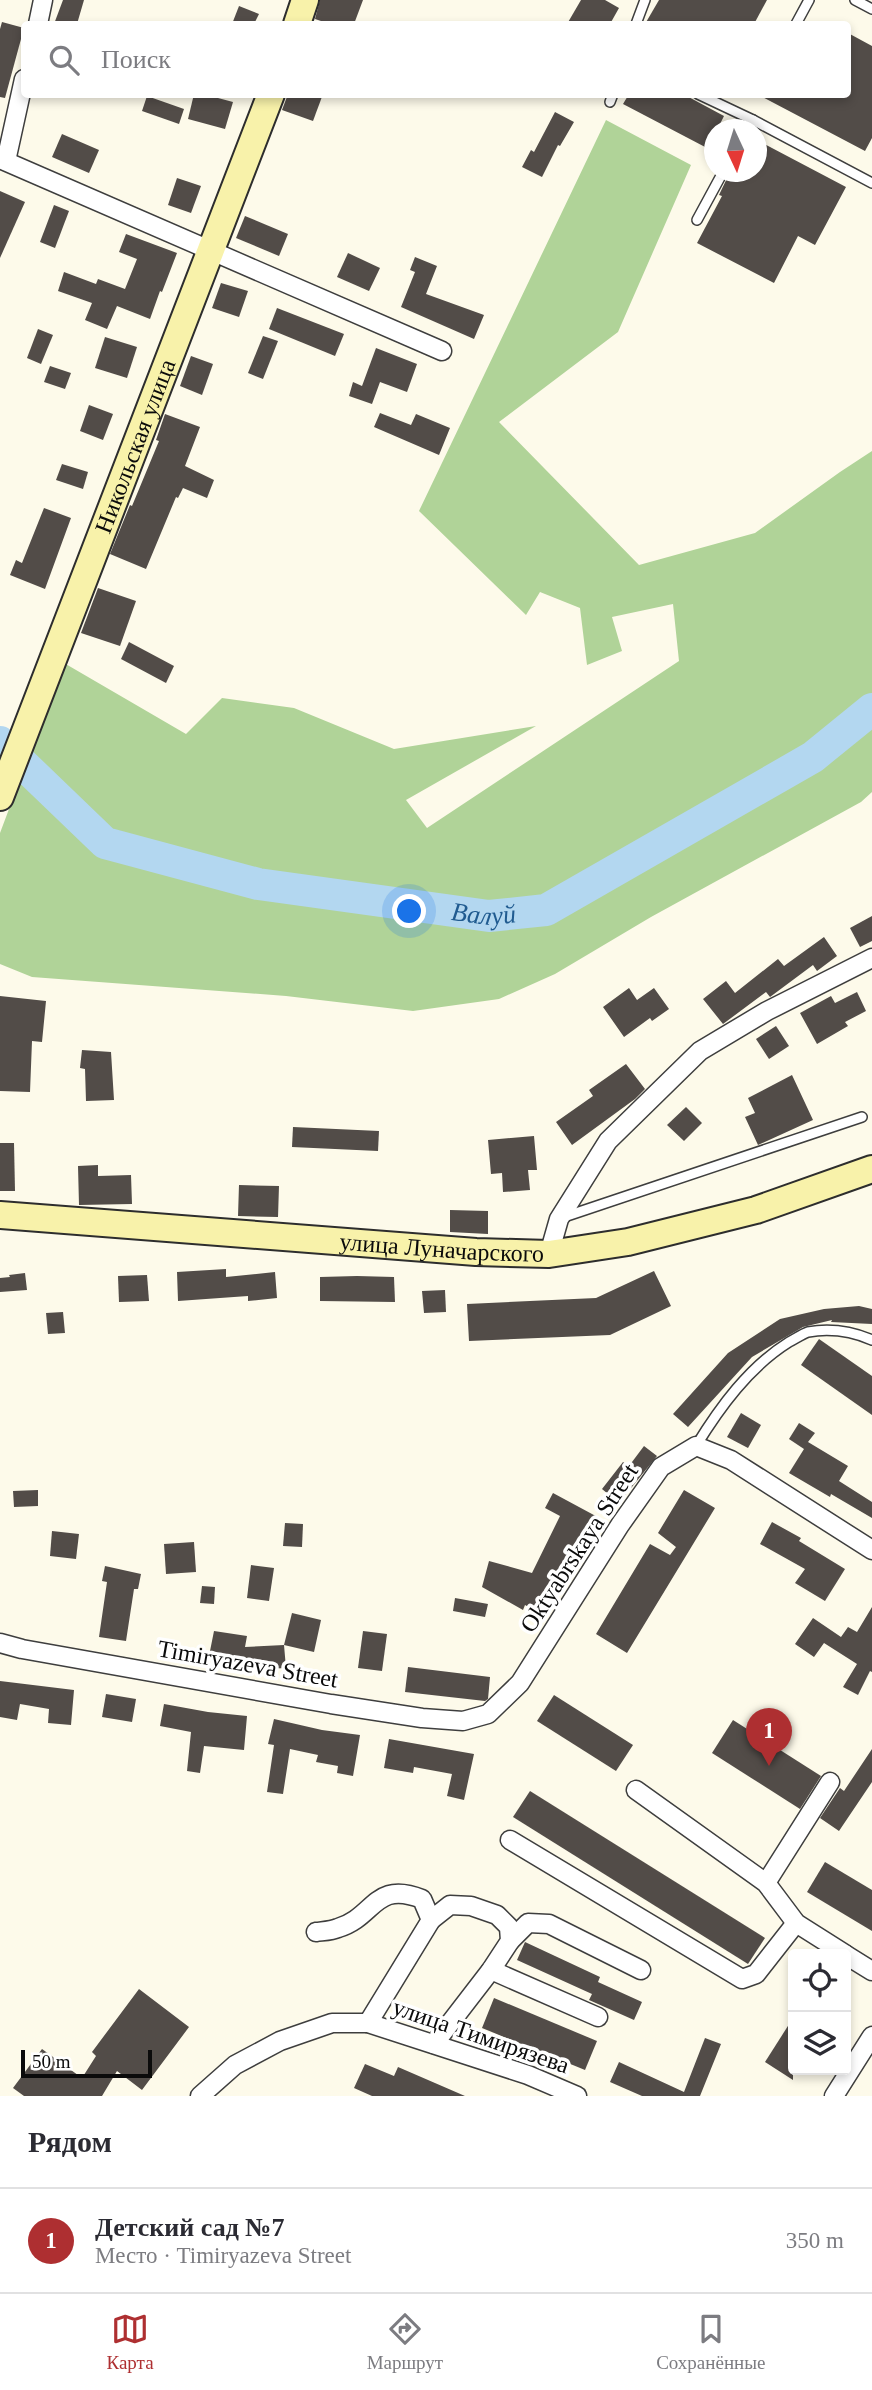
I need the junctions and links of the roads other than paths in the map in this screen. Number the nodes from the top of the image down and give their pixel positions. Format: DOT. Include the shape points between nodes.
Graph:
graph roads {
  1 [pos="43,0"];
  2 [pos="305,0"];
  3 [pos="645,0"];
  4 [pos="809,0"];
  5 [pos="855,0"];
  6 [pos="872,9"];
  7 [pos="39,21"];
  8 [pos="298,21"];
  9 [pos="637,21"];
  10 [pos="798,21"];
  11 [pos="21,91"];
  12 [pos="269,98"];
  13 [pos="706,98"];
  14 [pos="751,119"];
  15 [pos="767,127"];
  16 [pos="3,160"];
  17 [pos="718,182"];
  18 [pos="872,183"];
  19 [pos="697,220"];
  20 [pos="210,252"];
  21 [pos="442,351"];
  22 [pos="0,797"];
  23 [pos="872,958"];
  24 [pos="862,1117"];
  25 [pos="872,1168"];
  26 [pos="0,1215"];
  27 [pos="559,1219"];
  28 [pos="549,1254"];
  29 [pos="872,1340"];
  30 [pos="696,1447"];
  31 [pos="872,1550"];
  32 [pos="0,1643"];
  33 [pos="488,1714"];
  34 [pos="830,1782"];
  35 [pos="636,1790"];
  36 [pos="510,1840"];
  37 [pos="766,1883"];
  38 [pos="431,1920"];
  39 [pos="796,1923"];
  40 [pos="316,1932"];
  41 [pos="510,1941"];
  42 [pos="838,1949"];
  43 [pos="851,1957"];
  44 [pos="491,1969"];
  45 [pos="641,1970"];
  46 [pos="872,1971"];
  47 [pos="598,2017"];
  48 [pos="368,2023"];
  49 [pos="872,2036"];
  50 [pos="434,2044"];
  51 [pos="200,2096"];
  52 [pos="577,2096"];
  53 [pos="834,2096"];
  1 -- 7 [label="street"];
  2 -- 8 [label="main road"];
  3 -- 9 [label="lane"];
  4 -- 10 [label="lane"];
  5 -- 6 [label="lane"];
  11 -- 16 [label="street"];
  12 -- 20 [label="main road, Никольская улица"];
  13 -- 14 [label="lane"];
  15 -- 18 [label="lane"];
  16 -- 20 [label="street"];
  17 -- 19 [label="lane"];
  20 -- 21 [label="street"];
  20 -- 22 [label="main road, Никольская улица"];
  23 -- 27 [label="street" via="700,1051 608,1141"];
  24 -- 27 [label="lane"];
  25 -- 28 [label="main road, улица Луначарского" via="756,1210 628,1242"];
  26 -- 28 [label="main road, улица Луначарского"];
  27 -- 28 [label="street"];
  29 -- 30 [label="lane" via="845,1330 806,1332 772,1353 739,1385"];
  30 -- 31 [label="street" via="731,1460"];
  30 -- 33 [label="street, Oktyabrskaya Street" via="661,1467 520,1683"];
  32 -- 33 [label="street, Timiryazeva Street" via="422,1718 463,1721"];
  34 -- 37 [label="street"];
  35 -- 37 [label="street"];
  36 -- 39 [label="street" via="742,1979 756,1974"];
  37 -- 39 [label="street"];
  38 -- 40 [label="street" via="422,1899 407,1893 382,1896 340,1928"];
  38 -- 41 [label="street" via="450,1905 471,1906 497,1915 509,1927"];
  38 -- 48 [label="street"];
  39 -- 42 [label="street"];
  41 -- 44 [label="street"];
  41 -- 45 [label="street" via="528,1923 549,1924"];
  43 -- 46 [label="street"];
  44 -- 47 [label="street"];
  44 -- 50 [label="street"];
  48 -- 50 [label="street, улица Тимирязева"];
  48 -- 51 [label="street, улица Тимирязева" via="332,2023 280,2041 235,2065"];
  49 -- 53 [label="street"];
  50 -- 52 [label="street, улица Тимирязева"];
}
